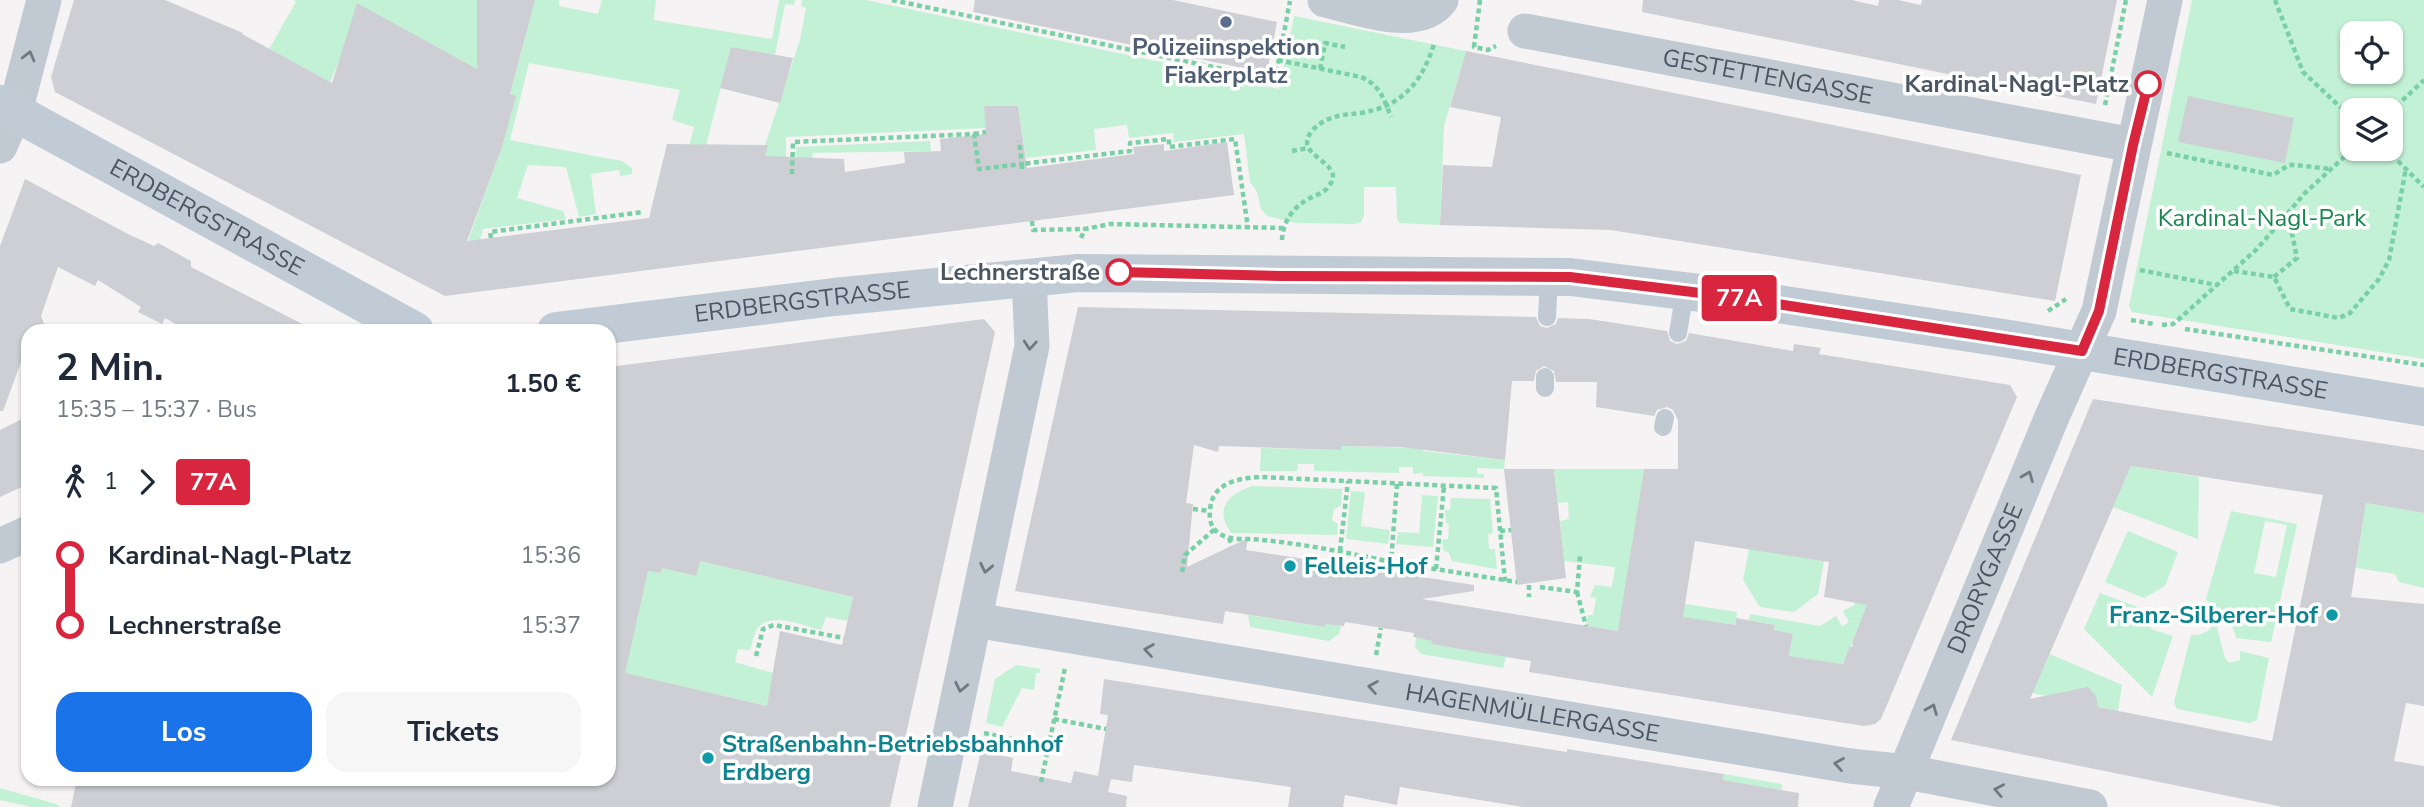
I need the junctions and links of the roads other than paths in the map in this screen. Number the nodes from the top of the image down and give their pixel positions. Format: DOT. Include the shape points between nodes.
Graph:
graph roads {
  1 [pos="44,0"];
  2 [pos="1325,0"];
  3 [pos="1441,0"];
  4 [pos="2165,0"];
  5 [pos="1525,31"];
  6 [pos="8,108"];
  7 [pos="0,146"];
  8 [pos="2147,148"];
  9 [pos="1029,277"];
  10 [pos="1549,277"];
  11 [pos="1685,291"];
  12 [pos="1548,317"];
  13 [pos="387,324"];
  14 [pos="613,324"];
  15 [pos="1678,333"];
  16 [pos="2082,351"];
  17 [pos="2424,407"];
  18 [pos="21,536"];
  19 [pos="0,547"];
  20 [pos="975,620"];
  21 [pos="1907,772"];
  22 [pos="935,807"];
  23 [pos="1891,807"];
  24 [pos="2091,807"];
  6 -- 1 [label="street, one-way"];
  2 -- 3 [label="street" via="1409,16 1429,10"];
  4 -- 8 [label="street"];
  5 -- 8 [label="street, GESTETTENGASSE"];
  6 -- 7 [label="street"];
  6 -- 13 [label="street, ERDBERGSTRASSE"];
  8 -- 16 [label="street" via="2086,307"];
  9 -- 10 [label="street, ERDBERGSTRASSE" via="1119,272"];
  9 -- 14 [label="street, ERDBERGSTRASSE"];
  9 -- 20 [label="street, one-way" via="1031,346"];
  10 -- 11 [label="street, ERDBERGSTRASSE"];
  10 -- 12 [label="lane"];
  11 -- 15 [label="lane"];
  11 -- 16 [label="street, ERDBERGSTRASSE"];
  16 -- 17 [label="street, ERDBERGSTRASSE"];
  21 -- 16 [label="street, DRORYGASSE, one-way"];
  18 -- 19 [label="street"];
  21 -- 20 [label="street, HAGENMÜLLERGASSE, one-way"];
  20 -- 22 [label="street, one-way"];
  21 -- 23 [label="street, DRORYGASSE"];
  24 -- 21 [label="street, HAGENMÜLLERGASSE, one-way"];
}
